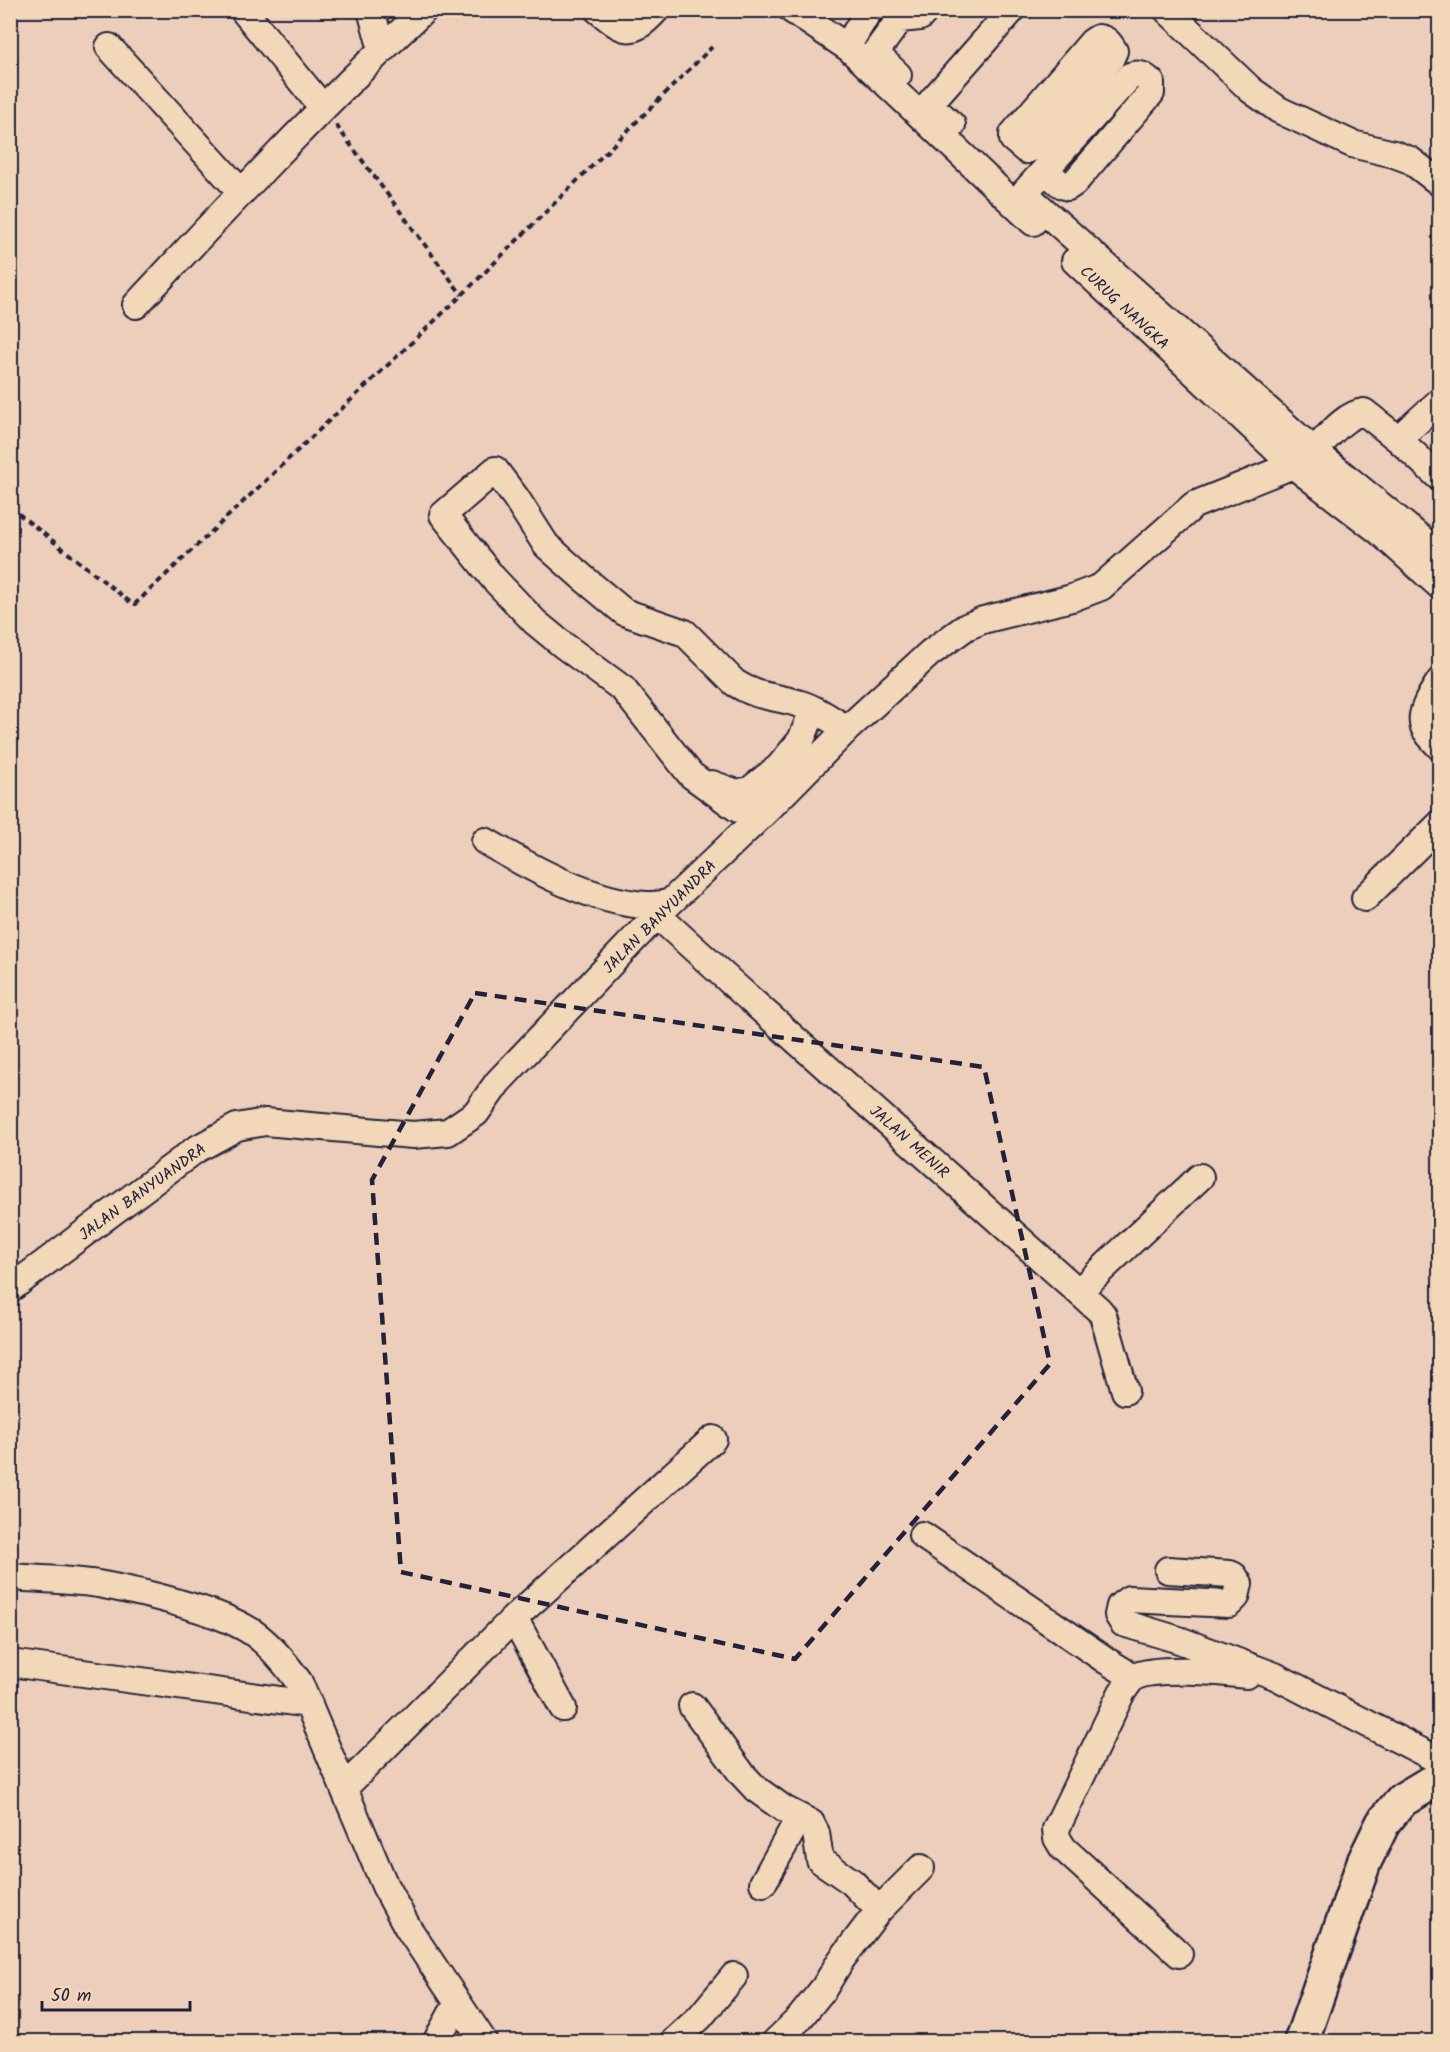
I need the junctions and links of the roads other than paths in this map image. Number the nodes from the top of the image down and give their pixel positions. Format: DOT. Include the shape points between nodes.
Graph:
graph roads {
  1 [pos="243,10"];
  2 [pos="371,10"];
  3 [pos="424,10"];
  4 [pos="598,10"];
  5 [pos="656,10"];
  6 [pos="792,10"];
  7 [pos="869,10"];
  8 [pos="926,10"];
  9 [pos="1012,10"];
  10 [pos="1167,10"];
  11 [pos="901,15"];
  12 [pos="109,47"];
  13 [pos="850,49"];
  14 [pos="381,50"];
  15 [pos="929,104"];
  16 [pos="323,108"];
  17 [pos="1064,120"];
  18 [pos="1104,148"];
  19 [pos="1047,168"];
  20 [pos="1440,183"];
  21 [pos="242,192"];
  22 [pos="1024,193"];
  23 [pos="136,305"];
  24 [pos="1440,401"];
  25 [pos="1398,439"];
  26 [pos="1304,458"];
  27 [pos="1440,478"];
  28 [pos="1440,554"];
  29 [pos="1440,586"];
  30 [pos="1440,681"];
  31 [pos="832,720"];
  32 [pos="1440,747"];
  33 [pos="691,775"];
  34 [pos="767,810"];
  35 [pos="1440,824"];
  36 [pos="485,841"];
  37 [pos="1365,898"];
  38 [pos="663,909"];
  39 [pos="1200,1177"];
  40 [pos="10,1289"];
  41 [pos="1079,1291"];
  42 [pos="1125,1391"];
  43 [pos="713,1439"];
  44 [pos="922,1535"];
  45 [pos="1168,1570"];
  46 [pos="10,1577"];
  47 [pos="514,1618"];
  48 [pos="10,1663"];
  49 [pos="1275,1676"];
  50 [pos="1133,1677"];
  51 [pos="309,1704"];
  52 [pos="692,1706"];
  53 [pos="563,1708"];
  54 [pos="1440,1761"];
  55 [pos="1440,1780"];
  56 [pos="344,1788"];
  57 [pos="799,1818"];
  58 [pos="921,1868"];
  59 [pos="763,1884"];
  60 [pos="879,1910"];
  61 [pos="1179,1953"];
  62 [pos="734,1976"];
  63 [pos="457,2004"];
  64 [pos="436,2042"];
  65 [pos="484,2042"];
  66 [pos="673,2042"];
  67 [pos="776,2042"];
  68 [pos="1301,2042"];
  1 -- 16 [label="street"];
  2 -- 14 [label="street"];
  3 -- 14 [label="street"];
  4 -- 5 [label="street" via="622,27 634,29"];
  6 -- 13 [label="street, CURUG NANGKA"];
  7 -- 13 [label="street" via="851,40"];
  8 -- 11 [label="street" via="920,17"];
  9 -- 15 [label="street"];
  10 -- 20 [label="street" via="1251,90 1279,110 1352,144 1410,160"];
  11 -- 15 [label="street" via="875,52"];
  12 -- 21 [label="street"];
  13 -- 26 [label="street, CURUG NANGKA"];
  14 -- 16 [label="street"];
  15 -- 22 [label="street"];
  16 -- 21 [label="street"];
  17 -- 18 [label="street"];
  17 -- 18 [label="street" via="1130,76 1142,75 1151,82 1151,93"];
  17 -- 19 [label="street"];
  18 -- 19 [label="street" via="1068,187 1056,181"];
  19 -- 22 [label="street"];
  21 -- 23 [label="street"];
  22 -- 26 [label="street"];
  24 -- 25 [label="street"];
  25 -- 26 [label="street" via="1371,416 1357,413"];
  25 -- 27 [label="street"];
  26 -- 28 [label="street"];
  26 -- 29 [label="street, CURUG NANGKA"];
  26 -- 31 [label="street, JALAN BANYUANDRA" via="1194,506 1101,587 966,627"];
  30 -- 32 [label="street" via="1422,723"];
  31 -- 33 [label="street" via="801,740 779,767 750,790 737,793"];
  31 -- 33 [label="street" via="799,703 744,689 685,633 624,612 546,545 495,470 443,515 493,578 535,622 623,689"];
  31 -- 34 [label="street, JALAN BANYUANDRA"];
  33 -- 34 [label="street" via="738,809"];
  34 -- 38 [label="street, JALAN BANYUANDRA"];
  35 -- 37 [label="street"];
  36 -- 38 [label="street" via="533,868 613,899"];
  38 -- 40 [label="street, JALAN BANYUANDRA" via="498,1082 476,1113 448,1132 413,1135 265,1122 237,1127 195,1150"];
  38 -- 41 [label="street, JALAN MENIR" via="751,1001"];
  39 -- 41 [label="street"];
  41 -- 42 [label="street, JALAN MENIR" via="1103,1315"];
  43 -- 47 [label="street"];
  44 -- 50 [label="street"];
  45 -- 49 [label="street" via="1230,1574 1239,1584 1236,1597 1229,1604 1129,1599 1120,1606 1120,1620"];
  46 -- 51 [label="street" via="98,1584 163,1598 230,1620 274,1651 300,1682"];
  47 -- 53 [label="street"];
  47 -- 56 [label="street"];
  48 -- 51 [label="street"];
  49 -- 50 [label="street" via="1202,1671 1155,1672"];
  49 -- 54 [label="street"];
  50 -- 61 [label="street" via="1061,1816 1056,1834 1064,1848"];
  51 -- 56 [label="street"];
  52 -- 57 [label="street" via="756,1789"];
  55 -- 68 [label="main road" via="1402,1800 1383,1823 1364,1862"];
  56 -- 63 [label="street" via="389,1894"];
  57 -- 59 [label="street"];
  57 -- 60 [label="street" via="814,1827 820,1860 852,1882"];
  58 -- 60 [label="street"];
  60 -- 67 [label="street" via="824,1988"];
  62 -- 66 [label="street" via="716,2000"];
  63 -- 64 [label="street"];
  63 -- 65 [label="street"];
}
